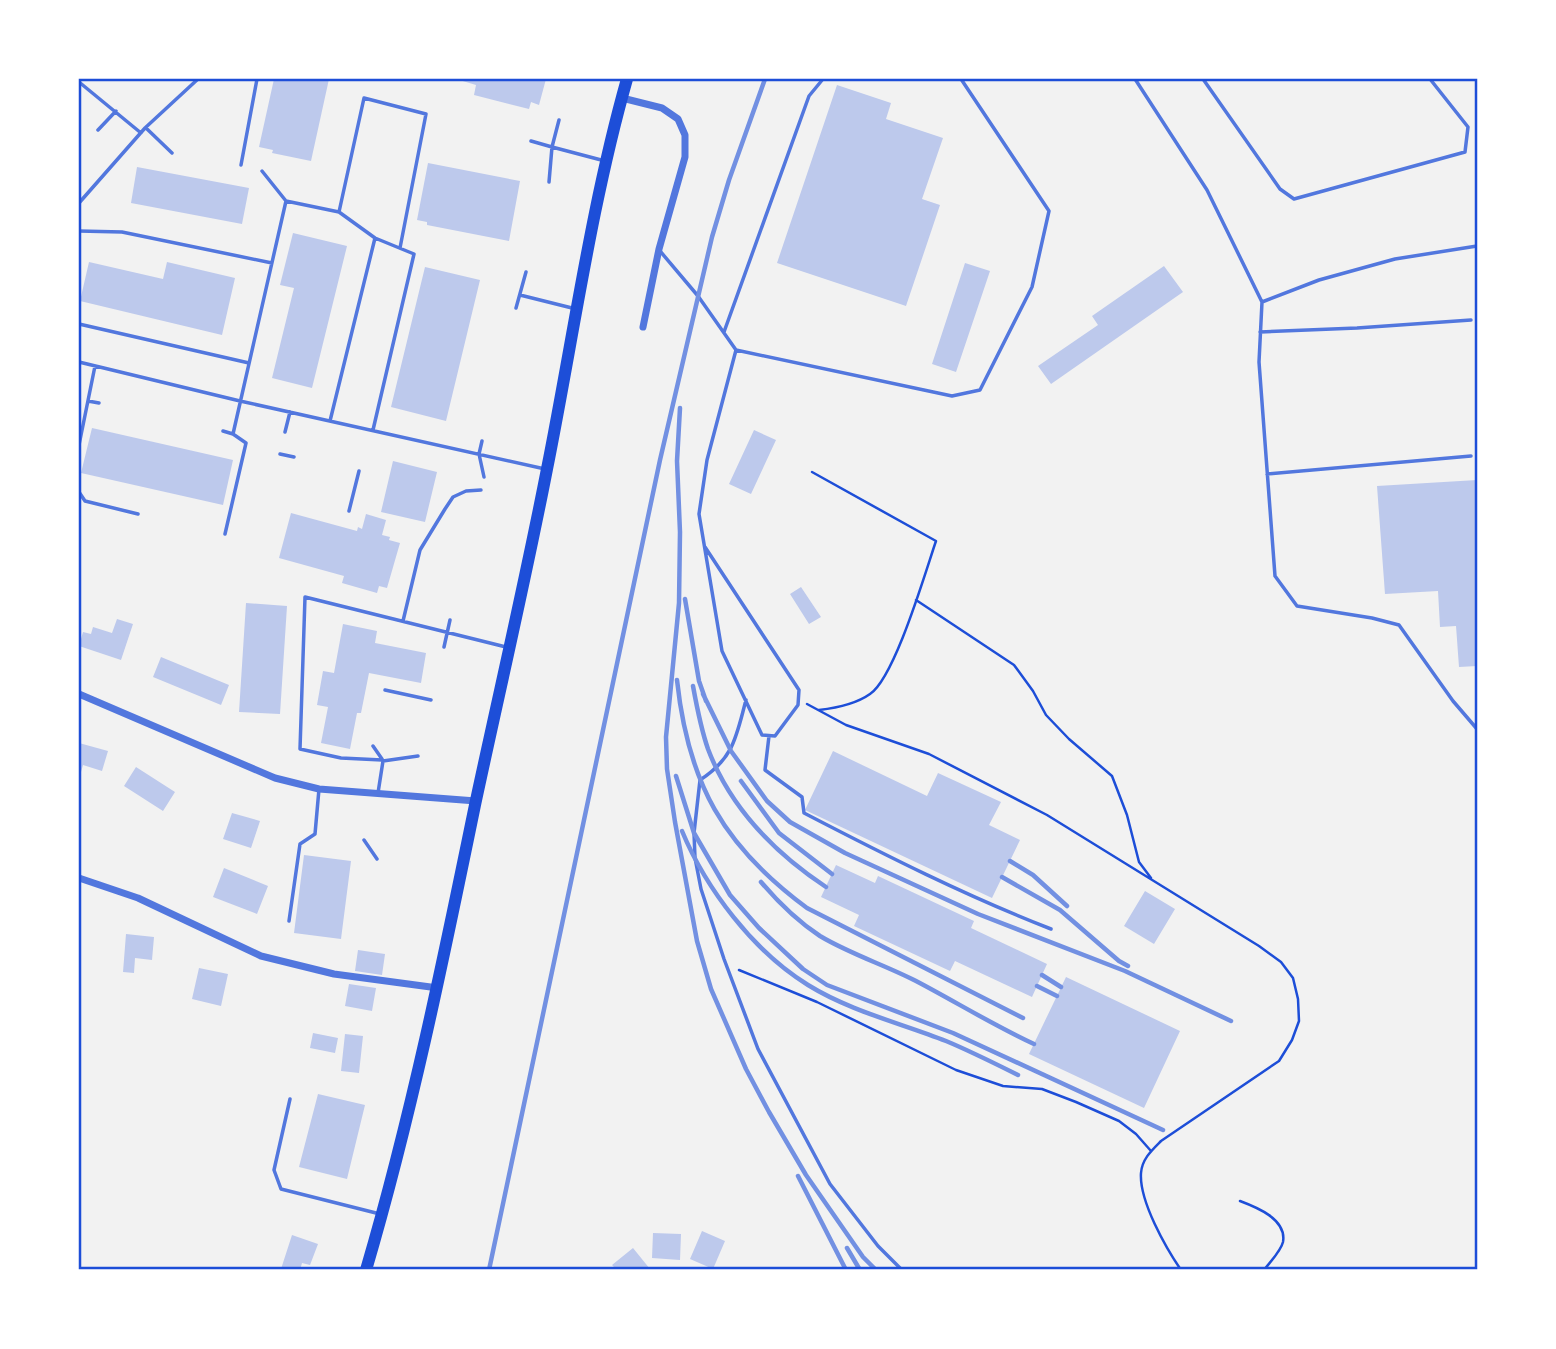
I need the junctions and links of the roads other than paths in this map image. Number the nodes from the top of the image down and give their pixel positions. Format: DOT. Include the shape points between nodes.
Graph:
graph roads {
  1 [pos="198,79"];
  2 [pos="257,79"];
  3 [pos="627,79"];
  4 [pos="823,79"];
  5 [pos="961,79"];
  6 [pos="1135,79"];
  7 [pos="1203,79"];
  8 [pos="1430,79"];
  9 [pos="79,82"];
  10 [pos="621,98"];
  11 [pos="116,111"];
  12 [pos="559,120"];
  13 [pos="145,128"];
  14 [pos="98,130"];
  15 [pos="141,133"];
  16 [pos="531,141"];
  17 [pos="552,147"];
  18 [pos="172,153"];
  19 [pos="607,162"];
  20 [pos="240,165"];
  21 [pos="262,171"];
  22 [pos="549,182"];
  23 [pos="286,201"];
  24 [pos="79,203"];
  25 [pos="339,212"];
  26 [pos="79,231"];
  27 [pos="375,239"];
  28 [pos="1477,246"];
  29 [pos="400,248"];
  30 [pos="659,249"];
  31 [pos="272,263"];
  32 [pos="526,272"];
  33 [pos="520,295"];
  34 [pos="1262,302"];
  35 [pos="516,308"];
  36 [pos="578,309"];
  37 [pos="1471,320"];
  38 [pos="79,324"];
  39 [pos="643,327"];
  40 [pos="1260,331"];
  41 [pos="724,332"];
  42 [pos="736,349"];
  43 [pos="79,362"];
  44 [pos="249,363"];
  45 [pos="95,366"];
  46 [pos="88,401"];
  47 [pos="240,401"];
  48 [pos="99,403"];
  49 [pos="290,412"];
  50 [pos="330,421"];
  51 [pos="223,431"];
  52 [pos="373,431"];
  53 [pos="285,432"];
  54 [pos="233,433"];
  55 [pos="482,441"];
  56 [pos="79,445"];
  57 [pos="280,454"];
  58 [pos="479,454"];
  59 [pos="1471,456"];
  60 [pos="294,457"];
  61 [pos="547,469"];
  62 [pos="359,471"];
  63 [pos="1268,474"];
  64 [pos="484,477"];
  65 [pos="481,490"];
  66 [pos="79,492"];
  67 [pos="349,511"];
  68 [pos="138,513"];
  69 [pos="225,534"];
  70 [pos="705,547"];
  71 [pos="450,620"];
  72 [pos="403,621"];
  73 [pos="447,632"];
  74 [pos="444,647"];
  75 [pos="511,648"];
  76 [pos="385,690"];
  77 [pos="79,694"];
  78 [pos="431,700"];
  79 [pos="746,700"];
  80 [pos="1477,729"];
  81 [pos="769,736"];
  82 [pos="373,746"];
  83 [pos="418,756"];
  84 [pos="382,760"];
  85 [pos="319,789"];
  86 [pos="378,794"];
  87 [pos="476,801"];
  88 [pos="364,840"];
  89 [pos="377,859"];
  90 [pos="79,878"];
  91 [pos="289,921"];
  92 [pos="1051,929"];
  93 [pos="438,988"];
  94 [pos="290,1099"];
  95 [pos="382,1214"];
  96 [pos="366,1270"];
  97 [pos="902,1270"];
  1 -- 13 [label="lane"];
  2 -- 20 [label="lane"];
  3 -- 10 [label="main road"];
  4 -- 41 [label="lane" via="808,96"];
  5 -- 42 [label="lane" via="1049,211 1032,287 980,390 951,396"];
  6 -- 34 [label="lane" via="1207,190"];
  7 -- 8 [label="lane" via="1280,189 1294,199 1465,152 1468,127"];
  9 -- 11 [label="lane"];
  10 -- 19 [label="main road"];
  10 -- 30 [label="street" via="662,108 678,119 685,135 685,157"];
  11 -- 14 [label="lane"];
  11 -- 15 [label="lane"];
  12 -- 17 [label="lane"];
  13 -- 15 [label="lane"];
  13 -- 18 [label="lane"];
  15 -- 24 [label="lane"];
  16 -- 17 [label="lane"];
  17 -- 19 [label="lane"];
  17 -- 22 [label="lane"];
  19 -- 36 [label="main road"];
  21 -- 23 [label="lane"];
  23 -- 25 [label="lane"];
  23 -- 31 [label="lane"];
  25 -- 27 [label="lane"];
  25 -- 29 [label="lane" via="365,98 426,114"];
  26 -- 31 [label="lane" via="122,232"];
  27 -- 29 [label="lane"];
  27 -- 50 [label="lane"];
  28 -- 34 [label="lane" via="1395,259"];
  29 -- 52 [label="lane" via="414,254"];
  30 -- 39 [label="street"];
  30 -- 41 [label="lane"];
  31 -- 44 [label="lane"];
  32 -- 33 [label="lane"];
  33 -- 35 [label="lane"];
  33 -- 36 [label="lane"];
  34 -- 40 [label="lane"];
  36 -- 61 [label="main road"];
  37 -- 40 [label="lane"];
  38 -- 44 [label="lane"];
  40 -- 63 [label="lane"];
  41 -- 42 [label="lane"];
  42 -- 70 [label="lane" via="707,460 699,514"];
  43 -- 45 [label="lane"];
  44 -- 47 [label="lane"];
  45 -- 46 [label="lane"];
  45 -- 47 [label="lane"];
  46 -- 48 [label="lane"];
  46 -- 56 [label="lane"];
  47 -- 49 [label="lane"];
  47 -- 54 [label="lane"];
  49 -- 50 [label="lane"];
  49 -- 53 [label="lane"];
  50 -- 52 [label="lane"];
  51 -- 54 [label="lane"];
  52 -- 58 [label="lane"];
  54 -- 69 [label="lane" via="246,443"];
  55 -- 58 [label="lane"];
  57 -- 60 [label="lane"];
  58 -- 61 [label="lane"];
  58 -- 64 [label="lane"];
  59 -- 63 [label="lane"];
  61 -- 75 [label="main road"];
  62 -- 67 [label="lane"];
  63 -- 80 [label="lane" via="1275,576 1297,606 1399,625"];
  65 -- 72 [label="lane" via="453,497 420,550"];
  66 -- 68 [label="lane" via="85,501"];
  70 -- 79 [label="lane" via="722,651"];
  70 -- 81 [label="lane" via="799,690 797,705 775,736"];
  71 -- 73 [label="lane"];
  72 -- 73 [label="lane"];
  72 -- 84 [label="lane" via="305,597 300,750"];
  73 -- 74 [label="lane"];
  73 -- 75 [label="lane"];
  75 -- 87 [label="main road"];
  76 -- 78 [label="lane"];
  77 -- 85 [label="street" via="275,778"];
  79 -- 81 [label="lane" via="762,736"];
  79 -- 97 [label="lane" via="731,751 717,769 700,780 695,858 701,889 758,1049 830,1184"];
  81 -- 92 [label="lane" via="765,770 802,797 804,813 917,872"];
  82 -- 84 [label="lane"];
  83 -- 84 [label="lane"];
  84 -- 86 [label="lane"];
  85 -- 86 [label="street"];
  85 -- 91 [label="lane" via="315,834 300,844"];
  86 -- 87 [label="street"];
  87 -- 93 [label="main road"];
  88 -- 89 [label="lane"];
  90 -- 93 [label="street" via="138,898 261,956 334,974"];
  93 -- 95 [label="main road"];
  94 -- 95 [label="lane" via="274,1170 281,1189"];
  95 -- 96 [label="main road"];
}
